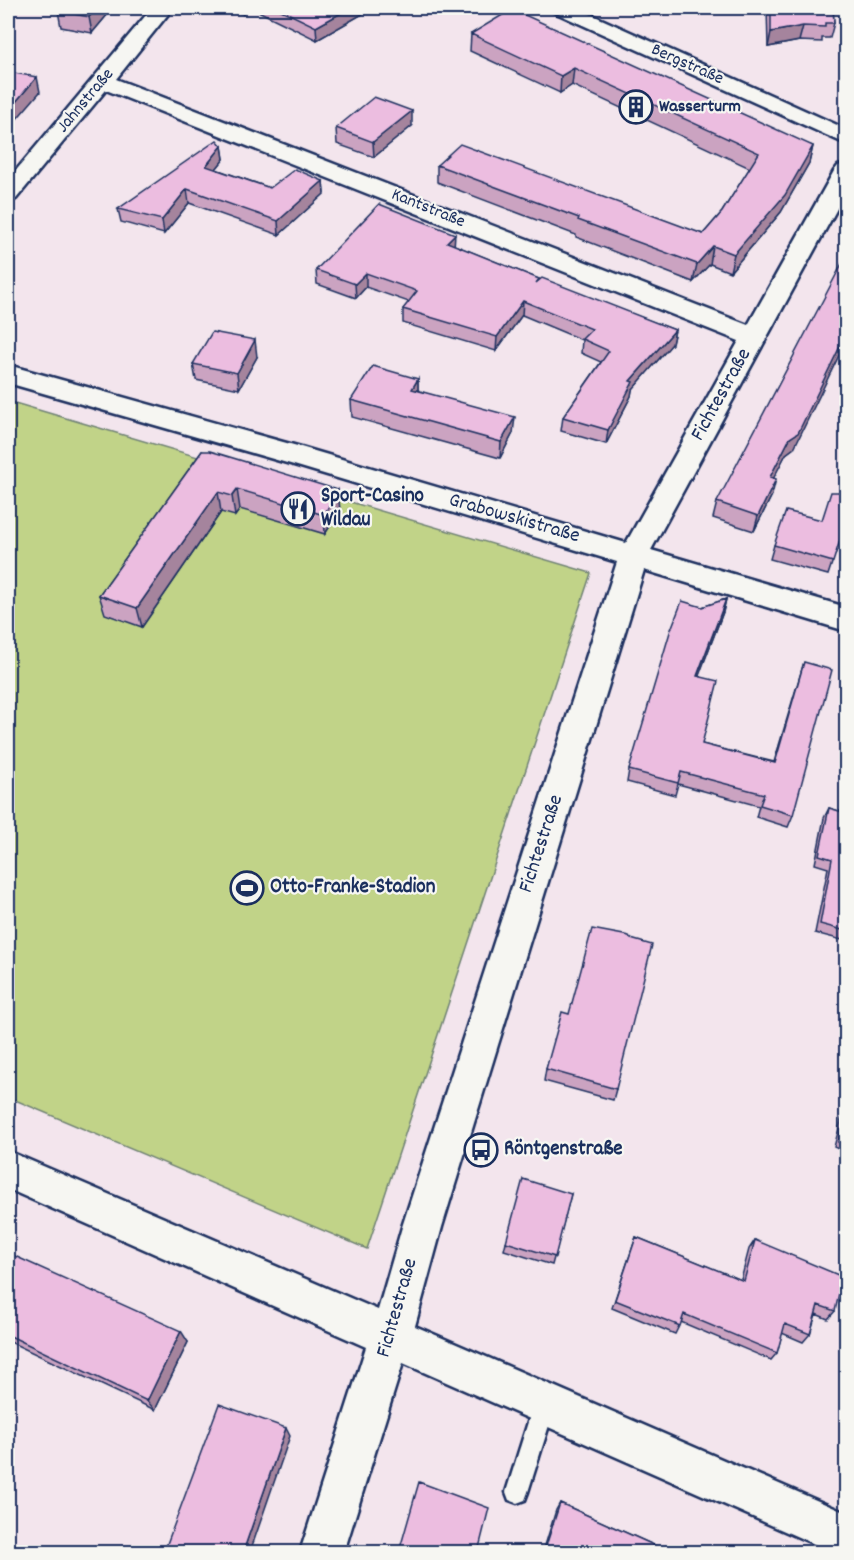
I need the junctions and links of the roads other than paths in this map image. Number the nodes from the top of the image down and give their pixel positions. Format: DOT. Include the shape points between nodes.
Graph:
graph roads {
  1 [pos="163,8"];
  2 [pos="561,8"];
  3 [pos="102,81"];
  4 [pos="846,137"];
  5 [pos="846,171"];
  6 [pos="8,194"];
  7 [pos="754,337"];
  8 [pos="8,374"];
  9 [pos="634,555"];
  10 [pos="846,619"];
  11 [pos="8,1170"];
  12 [pos="391,1336"];
  13 [pos="545,1403"];
  14 [pos="517,1492"];
  15 [pos="846,1535"];
  16 [pos="322,1552"];
  1 -- 3 [label="street, Jahnstraße"];
  2 -- 4 [label="street, Bergstraße"];
  3 -- 6 [label="street, Jahnstraße"];
  3 -- 7 [label="street, Kantstraße"];
  5 -- 7 [label="street, Fichtestraße"];
  7 -- 9 [label="street, Fichtestraße"];
  8 -- 9 [label="street, Grabowskistraße"];
  9 -- 10 [label="street, Grabowskistraße"];
  9 -- 12 [label="street, Fichtestraße"];
  11 -- 12 [label="street"];
  12 -- 13 [label="street"];
  12 -- 16 [label="street, Fichtestraße"];
  13 -- 14 [label="lane"];
  13 -- 15 [label="street"];
}
